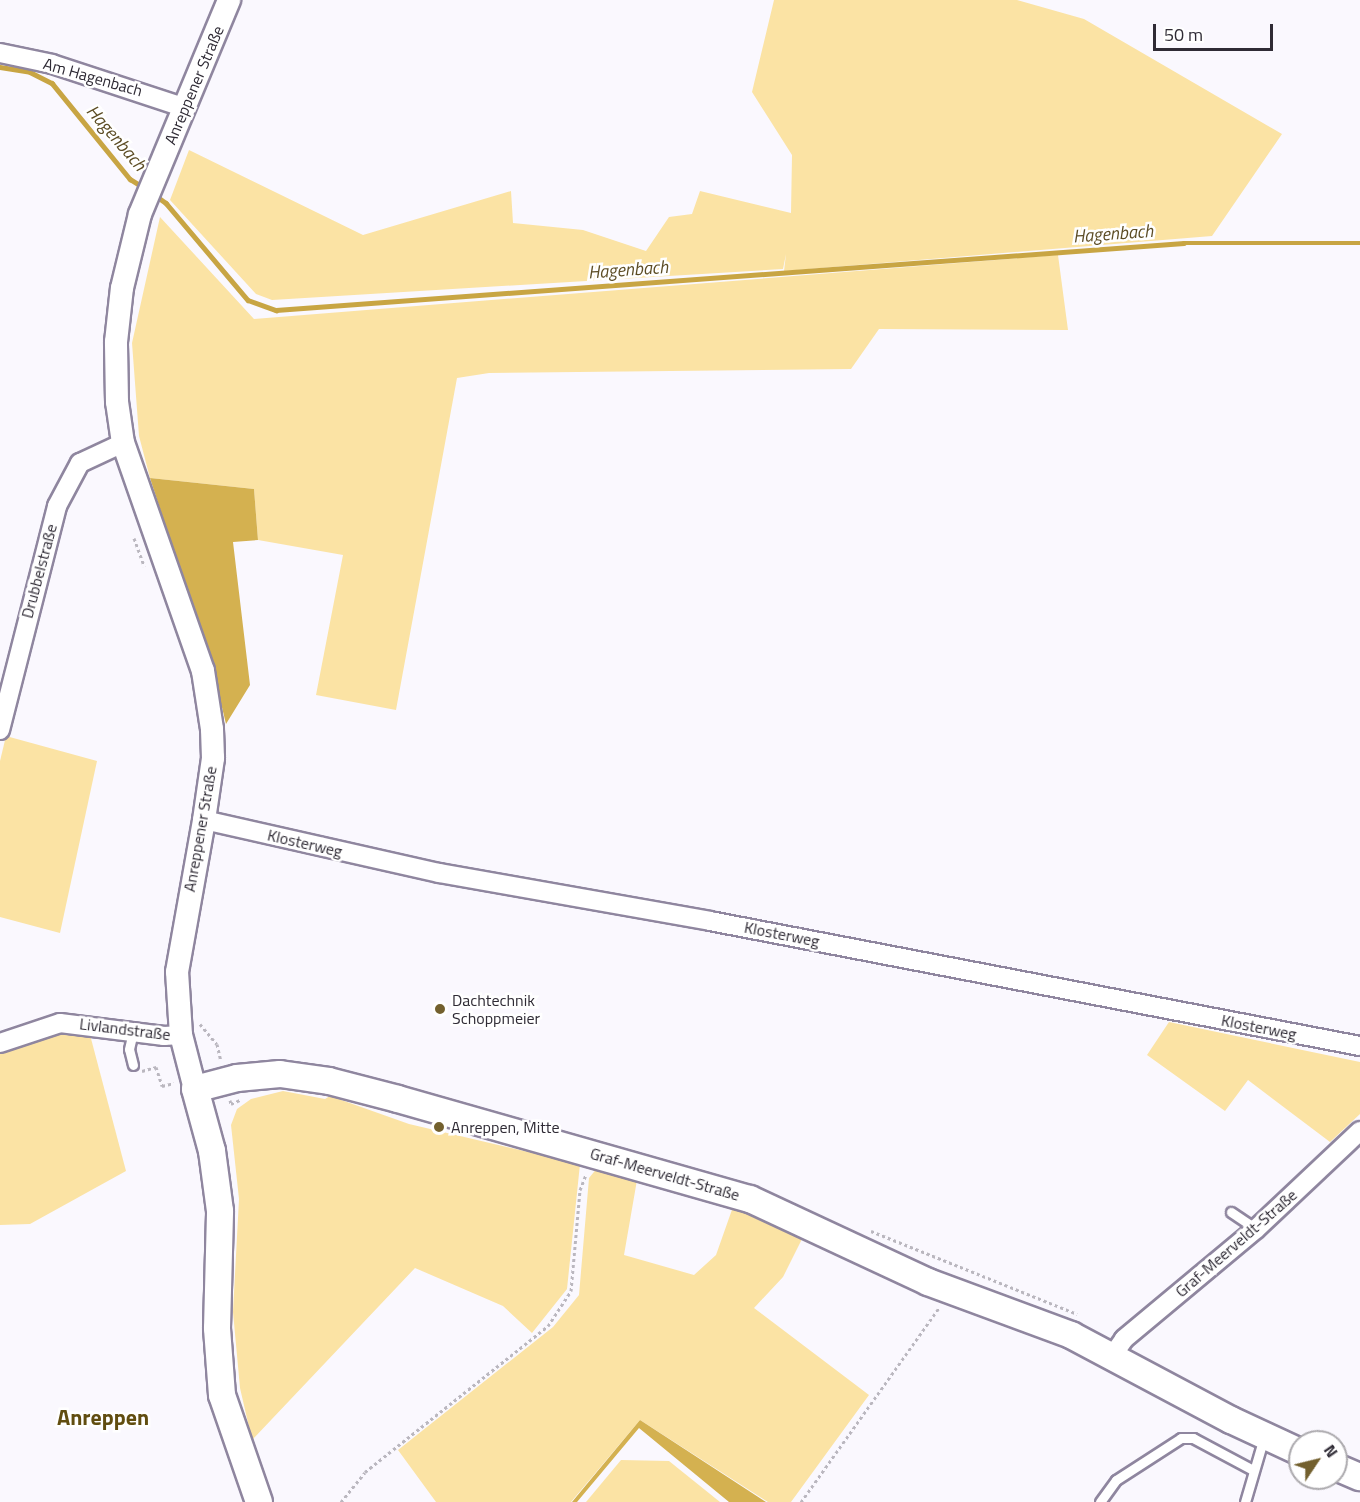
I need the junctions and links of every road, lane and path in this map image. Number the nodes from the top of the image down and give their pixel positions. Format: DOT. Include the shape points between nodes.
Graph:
graph roads {
  1 [pos="230,0"];
  2 [pos="0,53"];
  3 [pos="183,107"];
  4 [pos="123,443"];
  5 [pos="132,529"];
  6 [pos="145,567"];
  7 [pos="0,730"];
  8 [pos="204,820"];
  9 [pos="133,1031"];
  10 [pos="181,1035"];
  11 [pos="0,1043"];
  12 [pos="1360,1046"];
  13 [pos="133,1065"];
  14 [pos="188,1086"];
  15 [pos="1360,1131"];
  16 [pos="597,1154"];
  17 [pos="1231,1212"];
  18 [pos="1256,1229"];
  19 [pos="949,1291"];
  20 [pos="1113,1355"];
  21 [pos="1264,1437"];
  22 [pos="1288,1439"];
  23 [pos="1253,1470"];
  24 [pos="259,1502"];
  25 [pos="341,1502"];
  26 [pos="801,1502"];
  27 [pos="1100,1502"];
  28 [pos="1245,1502"];
  1 -- 3 [label="street, Anreppener Straße"];
  2 -- 3 [label="street, Am Hagenbach" via="81,72"];
  3 -- 4 [label="street, Anreppener Straße" via="141,214 122,288 116,342 117,402"];
  4 -- 7 [label="street, Drubbelstraße" via="80,464 57,506"];
  4 -- 8 [label="street, Anreppener Straße" via="207,688 213,758"];
  5 -- 6 [label="path"];
  8 -- 10 [label="street, Anreppener Straße" via="178,957"];
  8 -- 12 [label="street, Klosterweg" via="439,873"];
  9 -- 10 [label="street, Livlandstraße"];
  9 -- 11 [label="street, Livlandstraße" via="60,1023"];
  9 -- 13 [label="lane" via="129,1050"];
  10 -- 14 [label="street, Anreppener Straße"];
  13 -- 14 [label="path" via="134,1072 156,1067 162,1086"];
  14 -- 16 [label="main road, Graf-Meerveldt-Straße" via="280,1074 322,1080"];
  14 -- 24 [label="main road, Anreppener Straße" via="217,1181 217,1328 222,1395"];
  15 -- 18 [label="street, Graf-Meerveldt-Straße"];
  16 -- 19 [label="main road, Graf-Meerveldt-Straße" via="750,1199"];
  16 -- 25 [label="path" via="580,1190 571,1291 548,1326 365,1472"];
  17 -- 18 [label="lane"];
  18 -- 20 [label="street, Graf-Meerveldt-Straße" via="1124,1339"];
  19 -- 20 [label="main road, Graf-Meerveldt-Straße" via="1071,1335"];
  19 -- 26 [label="path"];
  20 -- 21 [label="main road, Graf-Meerveldt-Straße"];
  21 -- 22 [label="main road, Graf-Meerveldt-Straße"];
  21 -- 23 [label="lane"];
  23 -- 27 [label="lane" via="1193,1438 1181,1438 1116,1480"];
  23 -- 28 [label="lane"];
}
